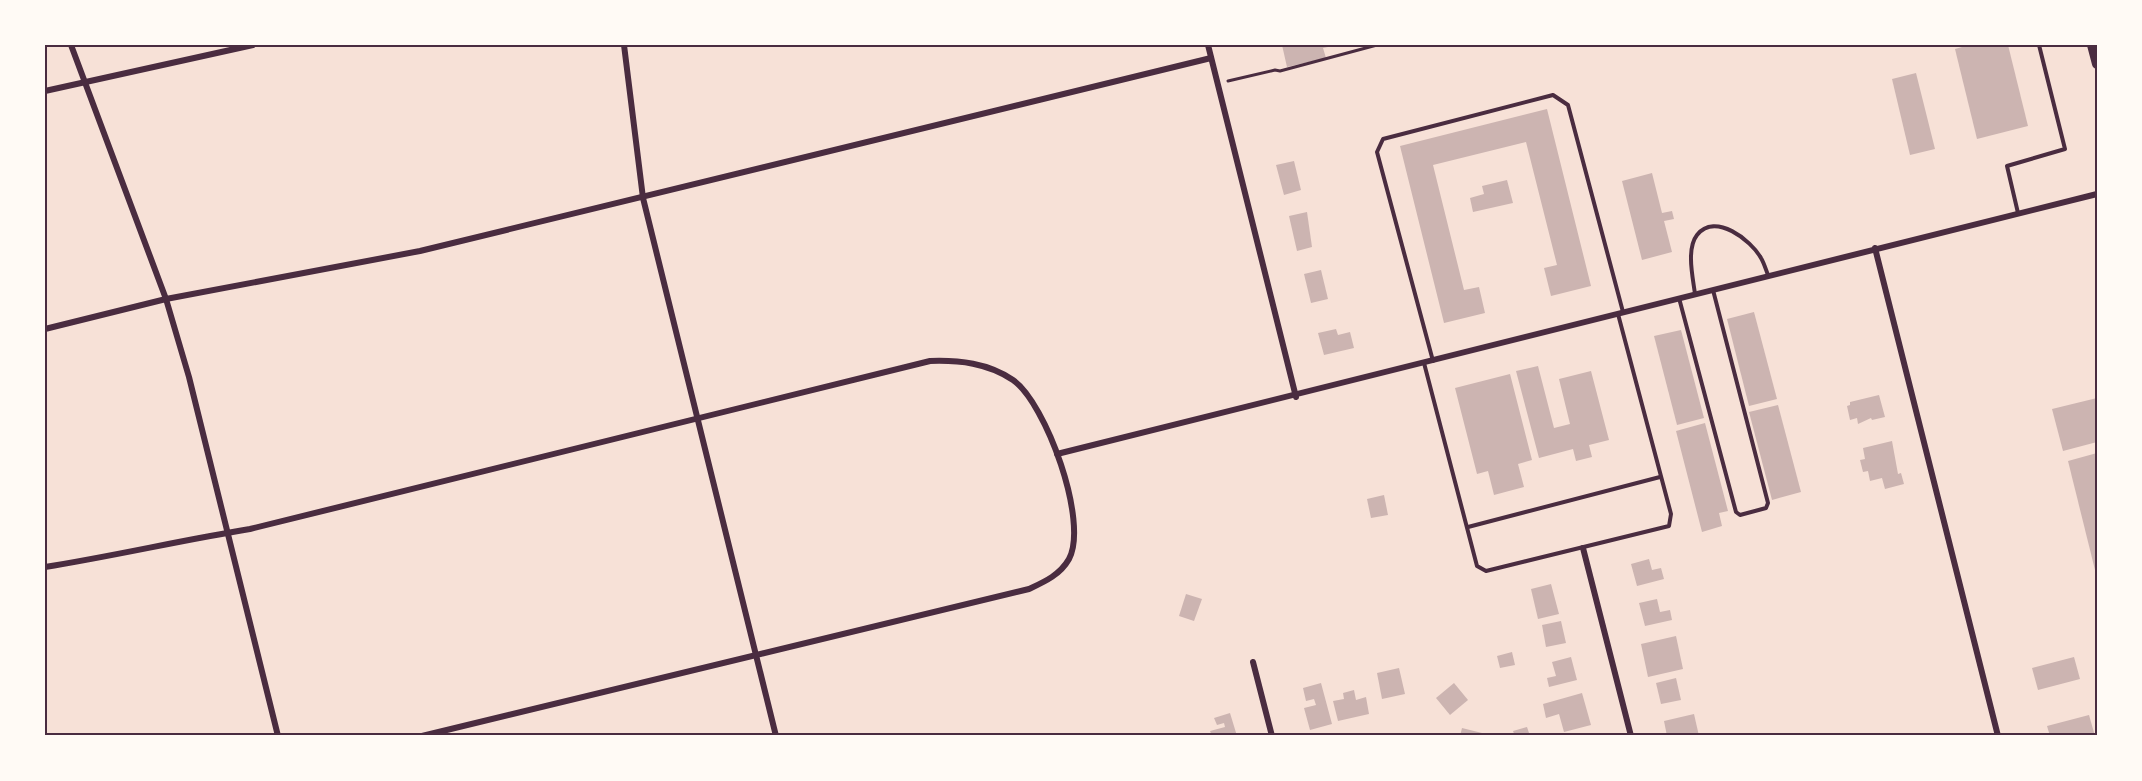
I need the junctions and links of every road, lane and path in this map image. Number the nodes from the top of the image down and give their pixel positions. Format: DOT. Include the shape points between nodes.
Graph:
graph roads {
  1 [pos="71,45"];
  2 [pos="253,45"];
  3 [pos="624,45"];
  4 [pos="1208,45"];
  5 [pos="1377,45"];
  6 [pos="2039,45"];
  7 [pos="2092,45"];
  8 [pos="1211,58"];
  9 [pos="2097,64"];
  10 [pos="84,81"];
  11 [pos="1218,84"];
  12 [pos="45,91"];
  13 [pos="2097,194"];
  14 [pos="643,198"];
  15 [pos="2018,213"];
  16 [pos="1875,248"];
  17 [pos="1768,275"];
  18 [pos="1713,290"];
  19 [pos="1695,294"];
  20 [pos="1679,298"];
  21 [pos="166,299"];
  22 [pos="1621,313"];
  23 [pos="45,329"];
  24 [pos="1434,361"];
  25 [pos="1425,363"];
  26 [pos="1296,397"];
  27 [pos="697,418"];
  28 [pos="1057,454"];
  29 [pos="1660,477"];
  30 [pos="1468,528"];
  31 [pos="228,533"];
  32 [pos="1582,548"];
  33 [pos="45,567"];
  34 [pos="755,653"];
  35 [pos="1253,662"];
  36 [pos="278,736"];
  37 [pos="422,736"];
  38 [pos="776,736"];
  39 [pos="1272,736"];
  40 [pos="1630,736"];
  41 [pos="1998,736"];
  1 -- 10 [label="street"];
  2 -- 10 [label="street"];
  3 -- 14 [label="street"];
  4 -- 8 [label="street"];
  5 -- 11 [label="path"];
  6 -- 15 [label="lane" via="2065,149 2007,166"];
  7 -- 9 [label="main road"];
  8 -- 11 [label="street"];
  8 -- 14 [label="street"];
  10 -- 12 [label="street"];
  10 -- 21 [label="street"];
  11 -- 26 [label="street"];
  13 -- 15 [label="street"];
  14 -- 21 [label="street" via="420,251"];
  14 -- 27 [label="street"];
  15 -- 16 [label="street"];
  16 -- 17 [label="street"];
  16 -- 41 [label="street"];
  17 -- 18 [label="street"];
  17 -- 19 [label="lane" via="1760,257 1746,241 1723,226 1710,227 1697,234 1692,246"];
  18 -- 19 [label="street"];
  18 -- 20 [label="lane" via="1768,503 1766,508 1740,515 1736,512"];
  19 -- 20 [label="street"];
  20 -- 22 [label="street"];
  21 -- 23 [label="street"];
  21 -- 31 [label="street"];
  22 -- 24 [label="street"];
  22 -- 24 [label="lane" via="1568,105 1553,95 1383,139 1377,152"];
  22 -- 29 [label="lane"];
  24 -- 25 [label="street"];
  25 -- 26 [label="street"];
  25 -- 30 [label="lane"];
  26 -- 28 [label="street"];
  27 -- 28 [label="street" via="930,361 947,361 989,367 1022,387 1036,404"];
  27 -- 31 [label="street"];
  27 -- 34 [label="street"];
  28 -- 34 [label="street" via="1075,530 1069,559 1049,580 1029,589"];
  29 -- 30 [label="lane"];
  29 -- 32 [label="lane" via="1671,514 1669,526"];
  30 -- 32 [label="lane" via="1477,566 1486,572"];
  31 -- 33 [label="street"];
  31 -- 36 [label="street"];
  32 -- 40 [label="street"];
  34 -- 37 [label="street"];
  34 -- 38 [label="street"];
  35 -- 39 [label="street"];
}
